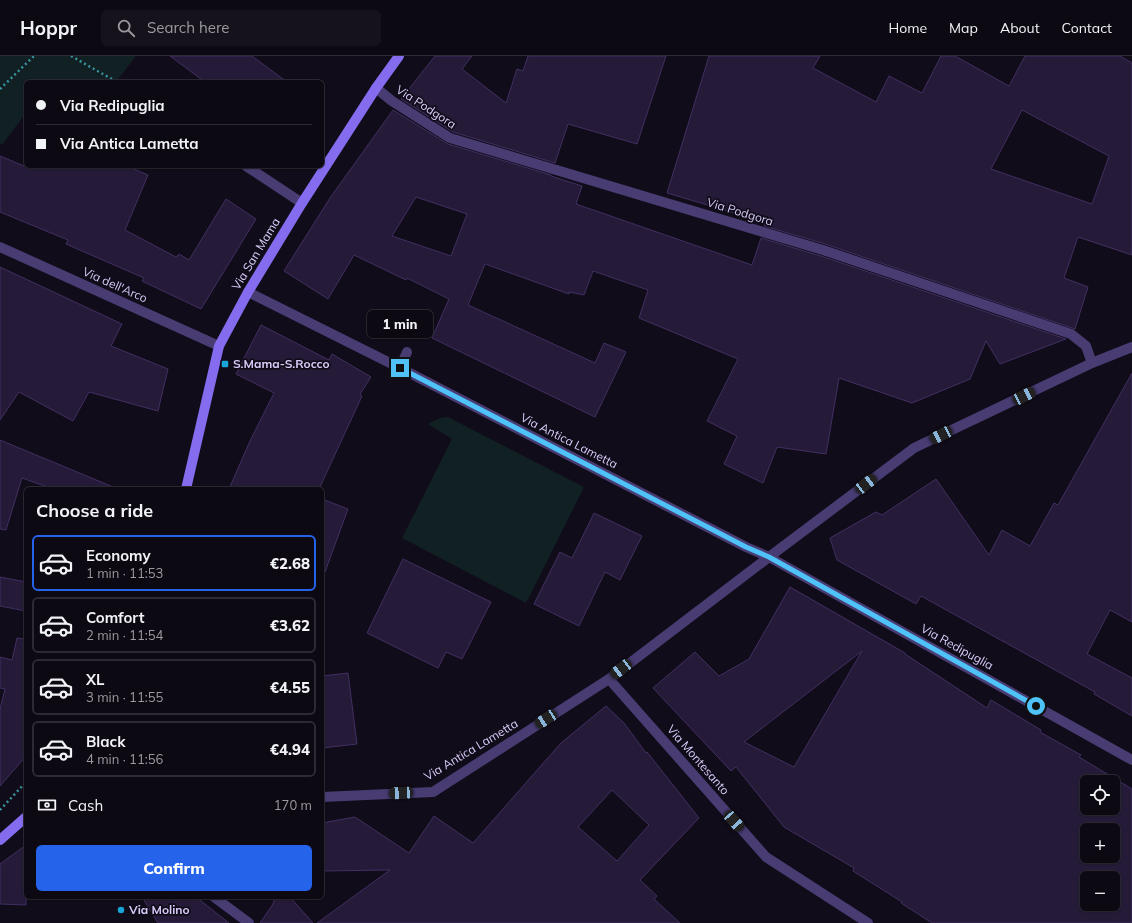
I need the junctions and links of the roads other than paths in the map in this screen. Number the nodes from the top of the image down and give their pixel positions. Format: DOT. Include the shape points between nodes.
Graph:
graph roads {
  1 [pos="399,56"];
  2 [pos="376,88"];
  3 [pos="249,168"];
  4 [pos="302,203"];
  5 [pos="0,247"];
  6 [pos="248,292"];
  7 [pos="219,346"];
  8 [pos="1132,347"];
  9 [pos="407,352"];
  10 [pos="1092,363"];
  11 [pos="400,368"];
  12 [pos="186,487"];
  13 [pos="769,557"];
  14 [pos="609,679"];
  15 [pos="1132,760"];
  16 [pos="324,797"];
  17 [pos="24,819"];
  18 [pos="0,840"];
  19 [pos="217,899"];
  20 [pos="249,923"];
  21 [pos="868,923"];
  1 -- 2 [label="street, Via San Mama"];
  2 -- 4 [label="street, Via San Mama"];
  2 -- 10 [label="street, Via Podgora" via="450,138 823,250 1071,334 1086,346"];
  3 -- 4 [label="street"];
  4 -- 6 [label="street, Via San Mama"];
  5 -- 7 [label="street, Via dell'Arco"];
  6 -- 7 [label="street, Via San Mama"];
  6 -- 11 [label="street, Via Antica Lametta"];
  7 -- 12 [label="street, Via San Mama"];
  8 -- 10 [label="street, Via Antica Lametta"];
  9 -- 11 [label="street"];
  10 -- 13 [label="street, Via Antica Lametta" via="914,448"];
  11 -- 13 [label="street, Via Antica Lametta"];
  13 -- 14 [label="street, Via Antica Lametta"];
  13 -- 15 [label="street, Via Redipuglia"];
  14 -- 16 [label="street, Via Antica Lametta" via="433,792"];
  14 -- 21 [label="street, Via Montesanto" via="766,857"];
  17 -- 18 [label="street"];
  19 -- 20 [label="street"];
}
